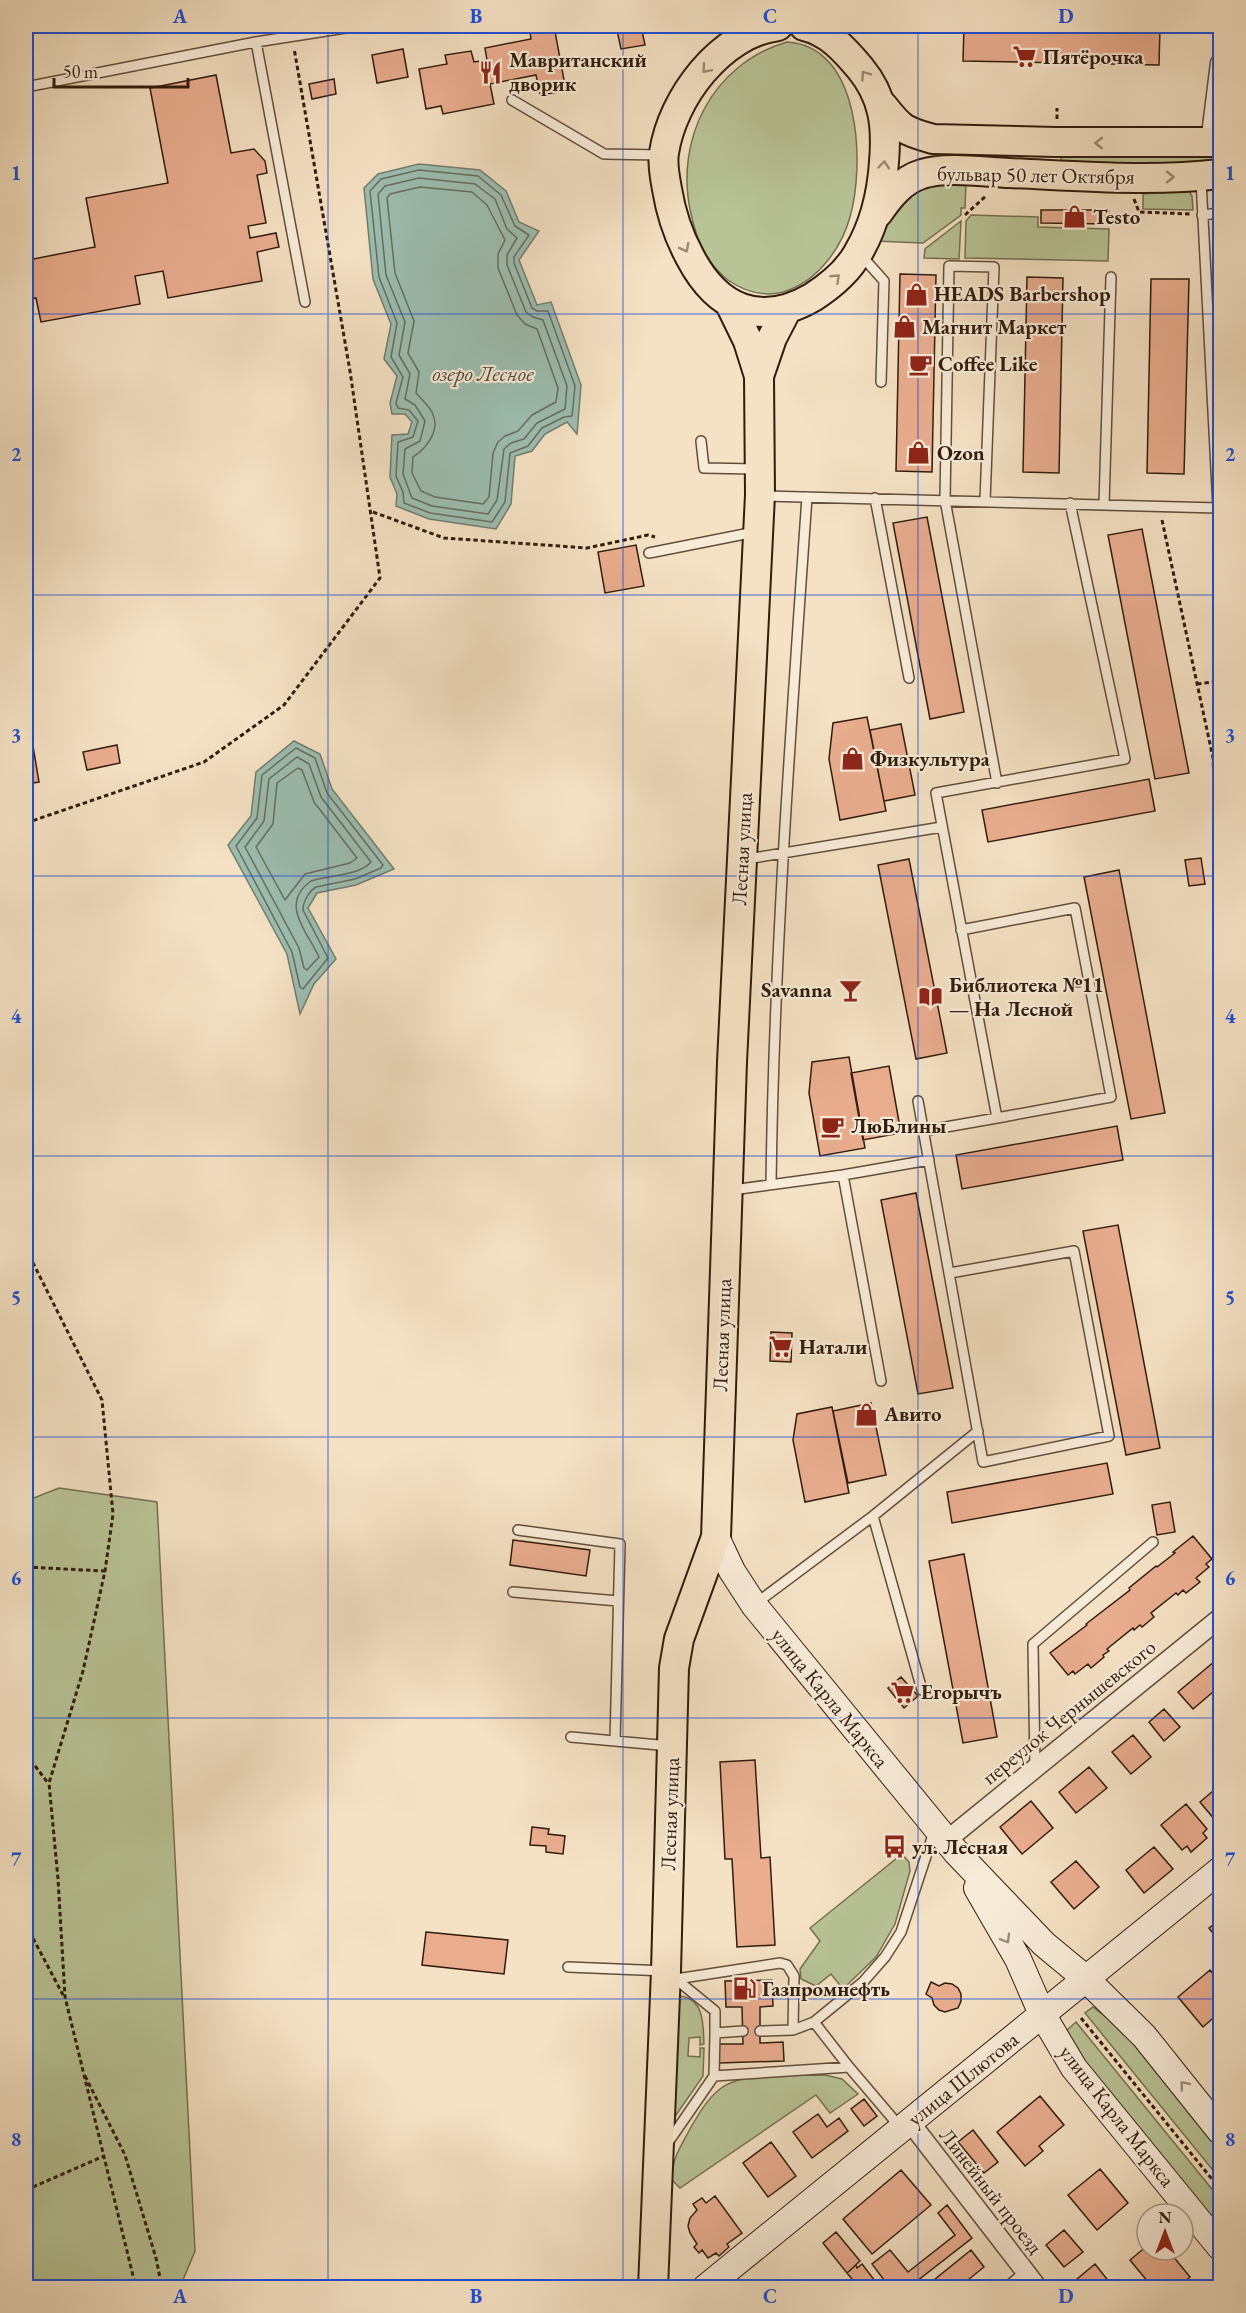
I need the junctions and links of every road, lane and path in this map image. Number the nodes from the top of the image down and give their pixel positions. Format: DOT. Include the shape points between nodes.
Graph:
graph roads {
  1 [pos="358,26"];
  2 [pos="804,26"];
  3 [pos="762,28"];
  4 [pos="837,36"];
  5 [pos="292,38"];
  6 [pos="256,42"];
  7 [pos="1221,63"];
  8 [pos="26,87"];
  9 [pos="512,100"];
  10 [pos="883,106"];
  11 [pos="1215,142"];
  12 [pos="663,155"];
  13 [pos="1211,175"];
  14 [pos="1221,213"];
  15 [pos="1202,215"];
  16 [pos="872,222"];
  17 [pos="859,252"];
  18 [pos="1111,277"];
  19 [pos="304,302"];
  20 [pos="730,304"];
  21 [pos="788,309"];
  22 [pos="759,376"];
  23 [pos="881,382"];
  24 [pos="701,441"];
  25 [pos="760,482"];
  26 [pos="807,497"];
  27 [pos="875,498"];
  28 [pos="945,500"];
  29 [pos="985,501"];
  30 [pos="1070,503"];
  31 [pos="1104,504"];
  32 [pos="1159,506"];
  33 [pos="1218,508"];
  34 [pos="373,512"];
  35 [pos="1221,519"];
  36 [pos="758,532"];
  37 [pos="648,534"];
  38 [pos="649,553"];
  39 [pos="909,678"];
  40 [pos="1221,681"];
  41 [pos="1197,684"];
  42 [pos="997,783"];
  43 [pos="26,823"];
  44 [pos="942,827"];
  45 [pos="782,854"];
  46 [pos="741,860"];
  47 [pos="1219,861"];
  48 [pos="1218,894"];
  49 [pos="962,930"];
  50 [pos="918,1101"];
  51 [pos="997,1118"];
  52 [pos="923,1131"];
  53 [pos="929,1161"];
  54 [pos="843,1175"];
  55 [pos="771,1184"];
  56 [pos="727,1190"];
  57 [pos="26,1249"];
  58 [pos="950,1273"];
  59 [pos="882,1381"];
  60 [pos="978,1431"];
  61 [pos="873,1516"];
  62 [pos="518,1530"];
  63 [pos="716,1537"];
  64 [pos="1153,1542"];
  65 [pos="26,1567"];
  66 [pos="105,1571"];
  67 [pos="513,1592"];
  68 [pos="618,1602"];
  69 [pos="754,1605"];
  70 [pos="1221,1618"];
  71 [pos="922,1690"];
  72 [pos="571,1737"];
  73 [pos="615,1741"];
  74 [pos="672,1746"];
  75 [pos="26,1754"];
  76 [pos="1035,1769"];
  77 [pos="49,1783"];
  78 [pos="946,1840"];
  79 [pos="1221,1870"];
  80 [pos="26,1925"];
  81 [pos="568,1967"];
  82 [pos="671,1975"];
  83 [pos="1085,1978"];
  84 [pos="64,1997"];
  85 [pos="1042,2014"];
  86 [pos="1081,2018"];
  87 [pos="814,2022"];
  88 [pos="794,2030"];
  89 [pos="743,2031"];
  90 [pos="760,2031"];
  91 [pos="715,2033"];
  92 [pos="849,2067"];
  93 [pos="83,2071"];
  94 [pos="714,2076"];
  95 [pos="906,2126"];
  96 [pos="1221,2131"];
  97 [pos="104,2156"];
  98 [pos="659,2156"];
  99 [pos="1221,2189"];
  100 [pos="26,2190"];
  101 [pos="1221,2247"];
  102 [pos="1033,2282"];
  103 [pos="136,2288"];
  104 [pos="162,2288"];
  105 [pos="653,2288"];
  106 [pos="705,2288"];
  107 [pos="1013,2288"];
  1 -- 5 [label="lane"];
  2 -- 4 [label="main road"];
  3 -- 12 [label="main road, one-way" via="737,40 709,64 684,94"];
  10 -- 4 [label="main road, one-way" via="867,76"];
  5 -- 6 [label="lane"];
  5 -- 43 [label="path" via="350,371 380,578 284,705 204,762"];
  6 -- 8 [label="lane"];
  6 -- 19 [label="lane"];
  7 -- 11 [label="street"];
  9 -- 12 [label="lane" via="604,154"];
  11 -- 10 [label="main road, бульвар 50 лет Октября, one-way" via="933,139 899,126"];
  16 -- 10 [label="main road, one-way" via="882,182"];
  12 -- 20 [label="main road, one-way" via="670,209 678,233 700,276"];
  13 -- 15 [label="lane"];
  16 -- 13 [label="main road, бульвар 50 лет Октября, one-way" via="903,183 922,174"];
  14 -- 15 [label="lane"];
  15 -- 33 [label="lane"];
  16 -- 17 [label="main road"];
  21 -- 17 [label="main road, one-way" via="822,292"];
  17 -- 23 [label="lane" via="884,281"];
  18 -- 31 [label="lane"];
  20 -- 21 [label="main road" via="767,313"];
  20 -- 22 [label="main road, Лесная улица" via="748,340"];
  21 -- 22 [label="main road, Лесная улица" via="772,338"];
  22 -- 25 [label="main road, Лесная улица"];
  24 -- 25 [label="lane" via="704,468"];
  25 -- 26 [label="lane"];
  25 -- 36 [label="main road, Лесная улица"];
  26 -- 27 [label="lane"];
  26 -- 45 [label="lane"];
  27 -- 28 [label="lane"];
  27 -- 39 [label="lane"];
  28 -- 29 [label="lane"];
  28 -- 29 [label="lane" via="949,266 994,267"];
  28 -- 42 [label="lane"];
  29 -- 30 [label="lane"];
  30 -- 31 [label="lane"];
  30 -- 42 [label="lane" via="1125,759"];
  31 -- 32 [label="lane"];
  32 -- 33 [label="lane"];
  32 -- 41 [label="path"];
  33 -- 35 [label="lane"];
  34 -- 37 [label="path" via="444,538 587,548"];
  36 -- 38 [label="lane"];
  36 -- 46 [label="main road, Лесная улица"];
  40 -- 41 [label="path"];
  41 -- 47 [label="path" via="1213,758"];
  42 -- 44 [label="lane" via="936,794"];
  44 -- 45 [label="lane"];
  44 -- 49 [label="lane"];
  45 -- 46 [label="lane"];
  45 -- 55 [label="lane" via="772,1062"];
  46 -- 56 [label="main road, Лесная улица"];
  47 -- 48 [label="path"];
  49 -- 51 [label="lane"];
  49 -- 51 [label="lane" via="1076,908 1111,1097"];
  50 -- 52 [label="lane"];
  51 -- 52 [label="lane"];
  52 -- 53 [label="lane"];
  53 -- 54 [label="lane"];
  53 -- 58 [label="lane"];
  54 -- 55 [label="lane"];
  54 -- 59 [label="lane"];
  55 -- 56 [label="lane"];
  56 -- 63 [label="main road, Лесная улица"];
  57 -- 66 [label="path" via="102,1400 113,1514"];
  58 -- 60 [label="lane"];
  58 -- 60 [label="lane" via="1074,1251 1108,1436 983,1462"];
  60 -- 61 [label="lane"];
  61 -- 69 [label="lane"];
  61 -- 71 [label="lane"];
  62 -- 68 [label="lane" via="620,1544"];
  63 -- 69 [label="main road, улица Карла Маркса"];
  63 -- 74 [label="main road, Лесная улица" via="679,1639 674,1668"];
  64 -- 76 [label="lane" via="1034,1644"];
  65 -- 66 [label="path"];
  66 -- 77 [label="path" via="83,1671"];
  67 -- 68 [label="lane"];
  68 -- 73 [label="lane"];
  69 -- 78 [label="main road, улица Карла Маркса"];
  70 -- 76 [label="street, переулок Чернышевского"];
  72 -- 73 [label="lane"];
  73 -- 74 [label="lane"];
  74 -- 82 [label="main road, Лесная улица"];
  75 -- 77 [label="path"];
  76 -- 78 [label="street, переулок Чернышевского"];
  77 -- 84 [label="path"];
  78 -- 83 [label="main road, улица Карла Маркса" via="1044,1944"];
  78 -- 85 [label="main road, улица Карла Маркса, one-way" via="1018,1959"];
  78 -- 87 [label="lane" via="885,1957 863,1982"];
  79 -- 83 [label="main road, улица Шлютова"];
  80 -- 84 [label="path"];
  81 -- 82 [label="lane"];
  82 -- 88 [label="lane" via="788,1965 794,1976"];
  82 -- 91 [label="lane" via="715,2011"];
  82 -- 98 [label="main road, Лесная улица"];
  83 -- 85 [label="main road, улица Шлютова"];
  96 -- 83 [label="main road, улица Карла Маркса, one-way" via="1144,2036"];
  84 -- 93 [label="path"];
  85 -- 95 [label="main road, улица Шлютова"];
  85 -- 101 [label="main road, улица Карла Маркса" via="1074,2068"];
  86 -- 99 [label="path"];
  87 -- 88 [label="lane"];
  87 -- 92 [label="lane"];
  88 -- 90 [label="lane"];
  89 -- 91 [label="lane"];
  91 -- 94 [label="lane"];
  92 -- 94 [label="lane"];
  92 -- 95 [label="lane"];
  93 -- 97 [label="path"];
  93 -- 104 [label="path" via="125,2155"];
  94 -- 98 [label="lane"];
  95 -- 102 [label="street, Линейный проезд"];
  95 -- 106 [label="main road, улица Шлютова"];
  97 -- 100 [label="path"];
  97 -- 103 [label="path"];
  98 -- 105 [label="main road, Лесная улица"];
  102 -- 107 [label="street"];
}
